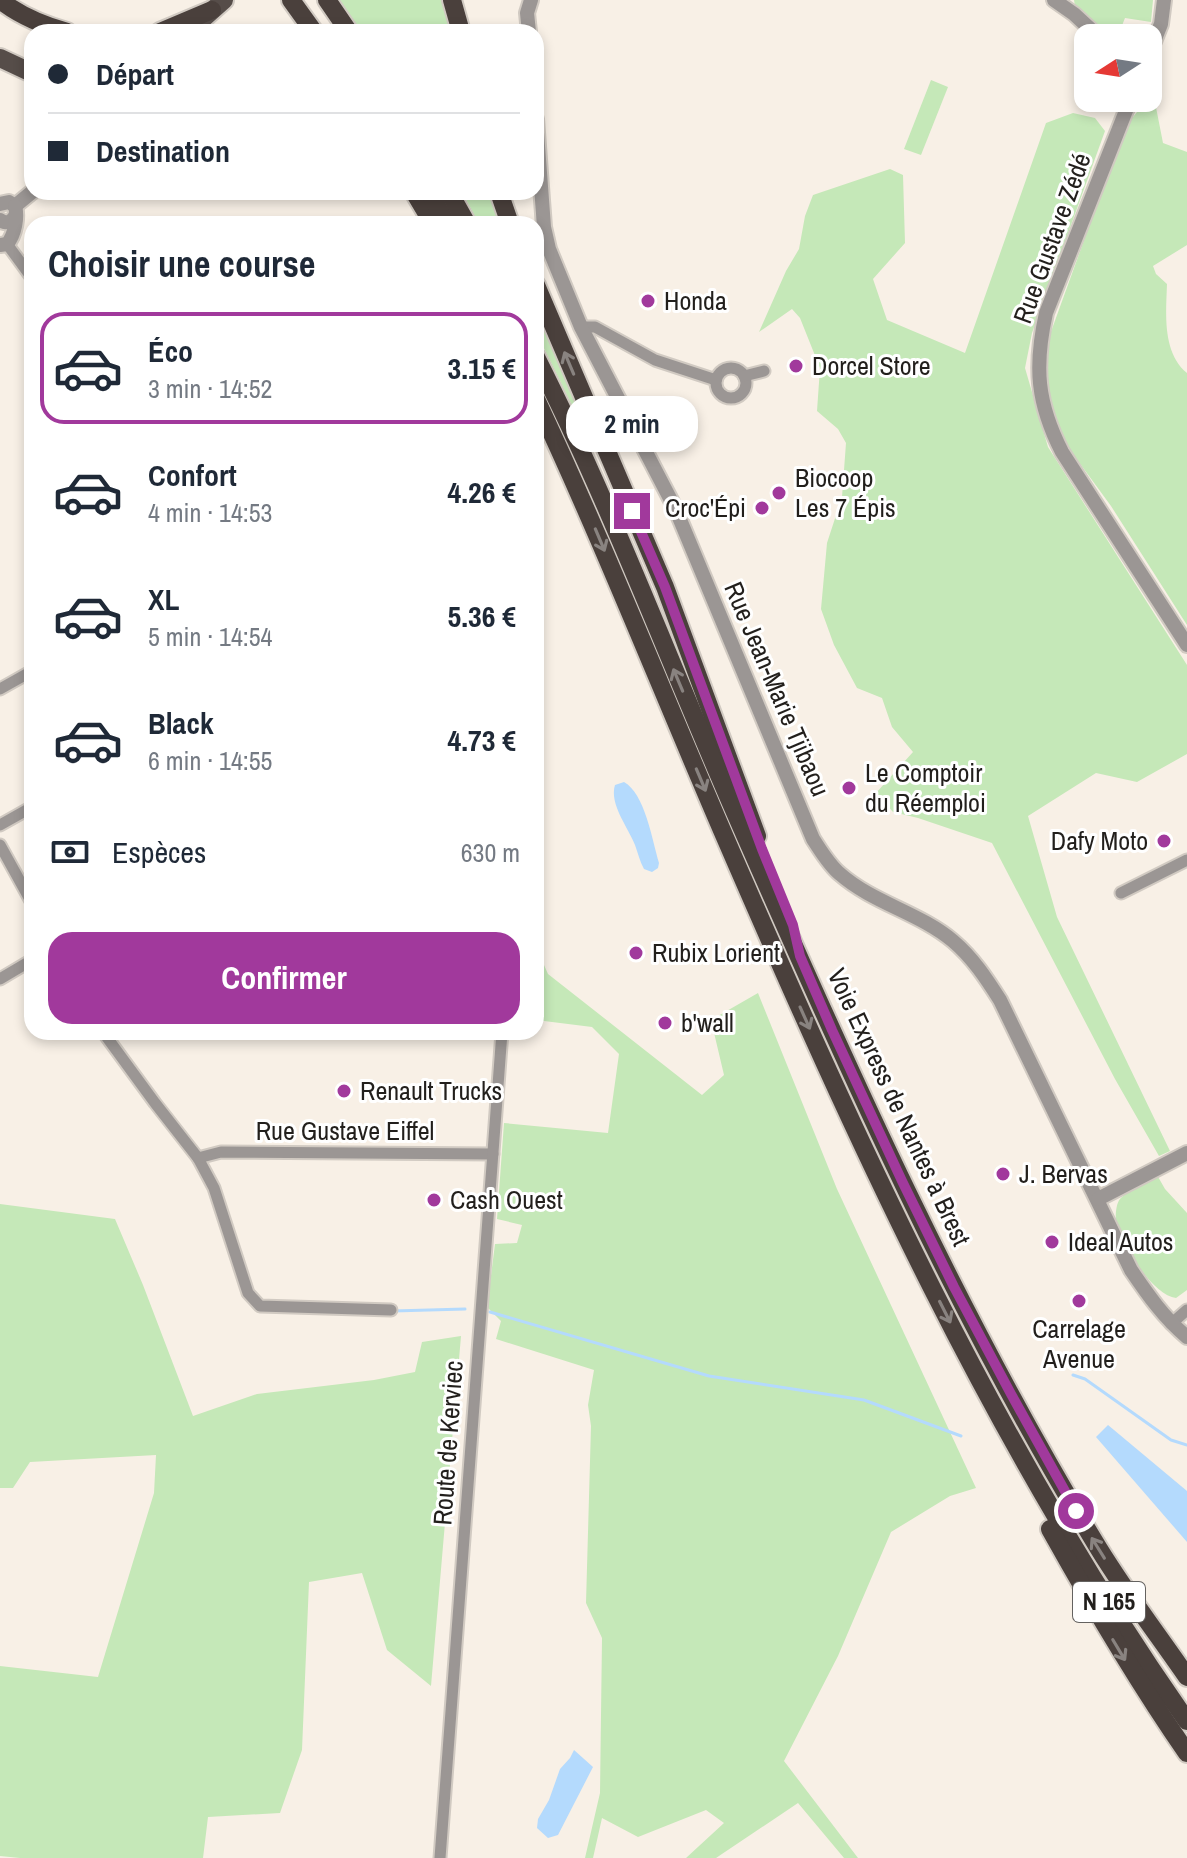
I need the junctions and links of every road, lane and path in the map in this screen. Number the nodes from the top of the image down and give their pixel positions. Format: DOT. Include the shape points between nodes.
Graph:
graph roads {
  1 [pos="0,0"];
  2 [pos="291,0"];
  3 [pos="306,0"];
  4 [pos="327,0"];
  5 [pos="452,0"];
  6 [pos="459,0"];
  7 [pos="531,0"];
  8 [pos="1054,0"];
  9 [pos="1164,0"];
  10 [pos="218,5"];
  11 [pos="40,24"];
  12 [pos="177,24"];
  13 [pos="197,24"];
  14 [pos="308,24"];
  15 [pos="322,24"];
  16 [pos="344,24"];
  17 [pos="460,24"];
  18 [pos="461,24"];
  19 [pos="528,24"];
  20 [pos="1085,24"];
  21 [pos="1161,24"];
  22 [pos="0,50"];
  23 [pos="0,58"];
  24 [pos="24,60"];
  25 [pos="24,69"];
  26 [pos="1125,112"];
  27 [pos="10,208"];
  28 [pos="544,227"];
  29 [pos="4,234"];
  30 [pos="24,265"];
  31 [pos="544,304"];
  32 [pos="581,327"];
  33 [pos="764,371"];
  34 [pos="544,375"];
  35 [pos="744,376"];
  36 [pos="716,380"];
  37 [pos="544,416"];
  38 [pos="544,436"];
  39 [pos="569,469"];
  40 [pos="1187,645"];
  41 [pos="24,676"];
  42 [pos="0,689"];
  43 [pos="24,812"];
  44 [pos="0,825"];
  45 [pos="0,845"];
  46 [pos="1187,860"];
  47 [pos="24,888"];
  48 [pos="1121,893"];
  49 [pos="800,956"];
  50 [pos="24,965"];
  51 [pos="0,979"];
  52 [pos="109,1040"];
  53 [pos="501,1040"];
  54 [pos="1187,1153"];
  55 [pos="493,1154"];
  56 [pos="198,1158"];
  57 [pos="1098,1199"];
  58 [pos="391,1310"];
  59 [pos="1187,1310"];
  60 [pos="1171,1324"];
  61 [pos="1187,1337"];
  62 [pos="1035,1481"];
  63 [pos="1187,1677"];
  64 [pos="1187,1721"];
  65 [pos="1187,1753"];
  66 [pos="440,1858"];
  1 -- 11 [label="highway"];
  2 -- 14 [label="highway"];
  3 -- 15 [label="highway"];
  4 -- 16 [label="highway"];
  5 -- 17 [label="highway"];
  6 -- 18 [label="highway"];
  7 -- 19 [label="street"];
  8 -- 20 [label="street"];
  9 -- 21 [label="street"];
  10 -- 12 [label="highway"];
  10 -- 13 [label="main road"];
  22 -- 24 [label="main road"];
  23 -- 25 [label="main road"];
  26 -- 40 [label="street, Rue Gustave Zédé" via="1046,313 1038,358 1040,390 1062,452"];
  27 -- 29 [label="street"];
  28 -- 32 [label="street, Rue Jean-Marie Tjibaou"];
  29 -- 30 [label="street"];
  49 -- 31 [label="highway, one-way" via="793,925 665,587"];
  32 -- 36 [label="street" via="595,327 655,360"];
  32 -- 57 [label="street, Rue Jean-Marie Tjibaou" via="676,510 813,839 837,872 863,892 951,939 977,965 1000,1000"];
  33 -- 35 [label="street"];
  49 -- 34 [label="highway, Voie Express de Nantes à Brest / N 165, one-way"];
  35 -- 36 [label="street" via="726,369"];
  35 -- 36 [label="street" via="744,390 733,398 720,393"];
  37 -- 39 [label="highway, Voie Express de Nantes à Brest / N 165"];
  38 -- 39 [label="highway, N 165"];
  39 -- 62 [label="highway, Voie Express de Nantes à Brest / N 165, one-way" via="820,1051 949,1321"];
  41 -- 42 [label="street"];
  43 -- 44 [label="street"];
  45 -- 47 [label="street"];
  46 -- 48 [label="street"];
  63 -- 49 [label="highway, Voie Express de Nantes à Brest / N 165, one-way" via="1101,1552 1011,1394 902,1181"];
  50 -- 51 [label="street"];
  52 -- 56 [label="street"];
  53 -- 55 [label="street, Route de Kerviec"];
  54 -- 57 [label="street"];
  55 -- 56 [label="street, Rue Gustave Eiffel" via="221,1152"];
  55 -- 66 [label="street, Route de Kerviec"];
  56 -- 58 [label="street" via="214,1188 248,1293 260,1306"];
  57 -- 60 [label="street, Rue Jean-Marie Tjibaou" via="1131,1270"];
  59 -- 60 [label="street"];
  60 -- 61 [label="street, Rue Jean-Marie Tjibaou"];
  62 -- 64 [label="highway, Voie Express de Nantes à Brest / N 165"];
  62 -- 65 [label="highway, one-way" via="1042,1515 1116,1645"];
}
